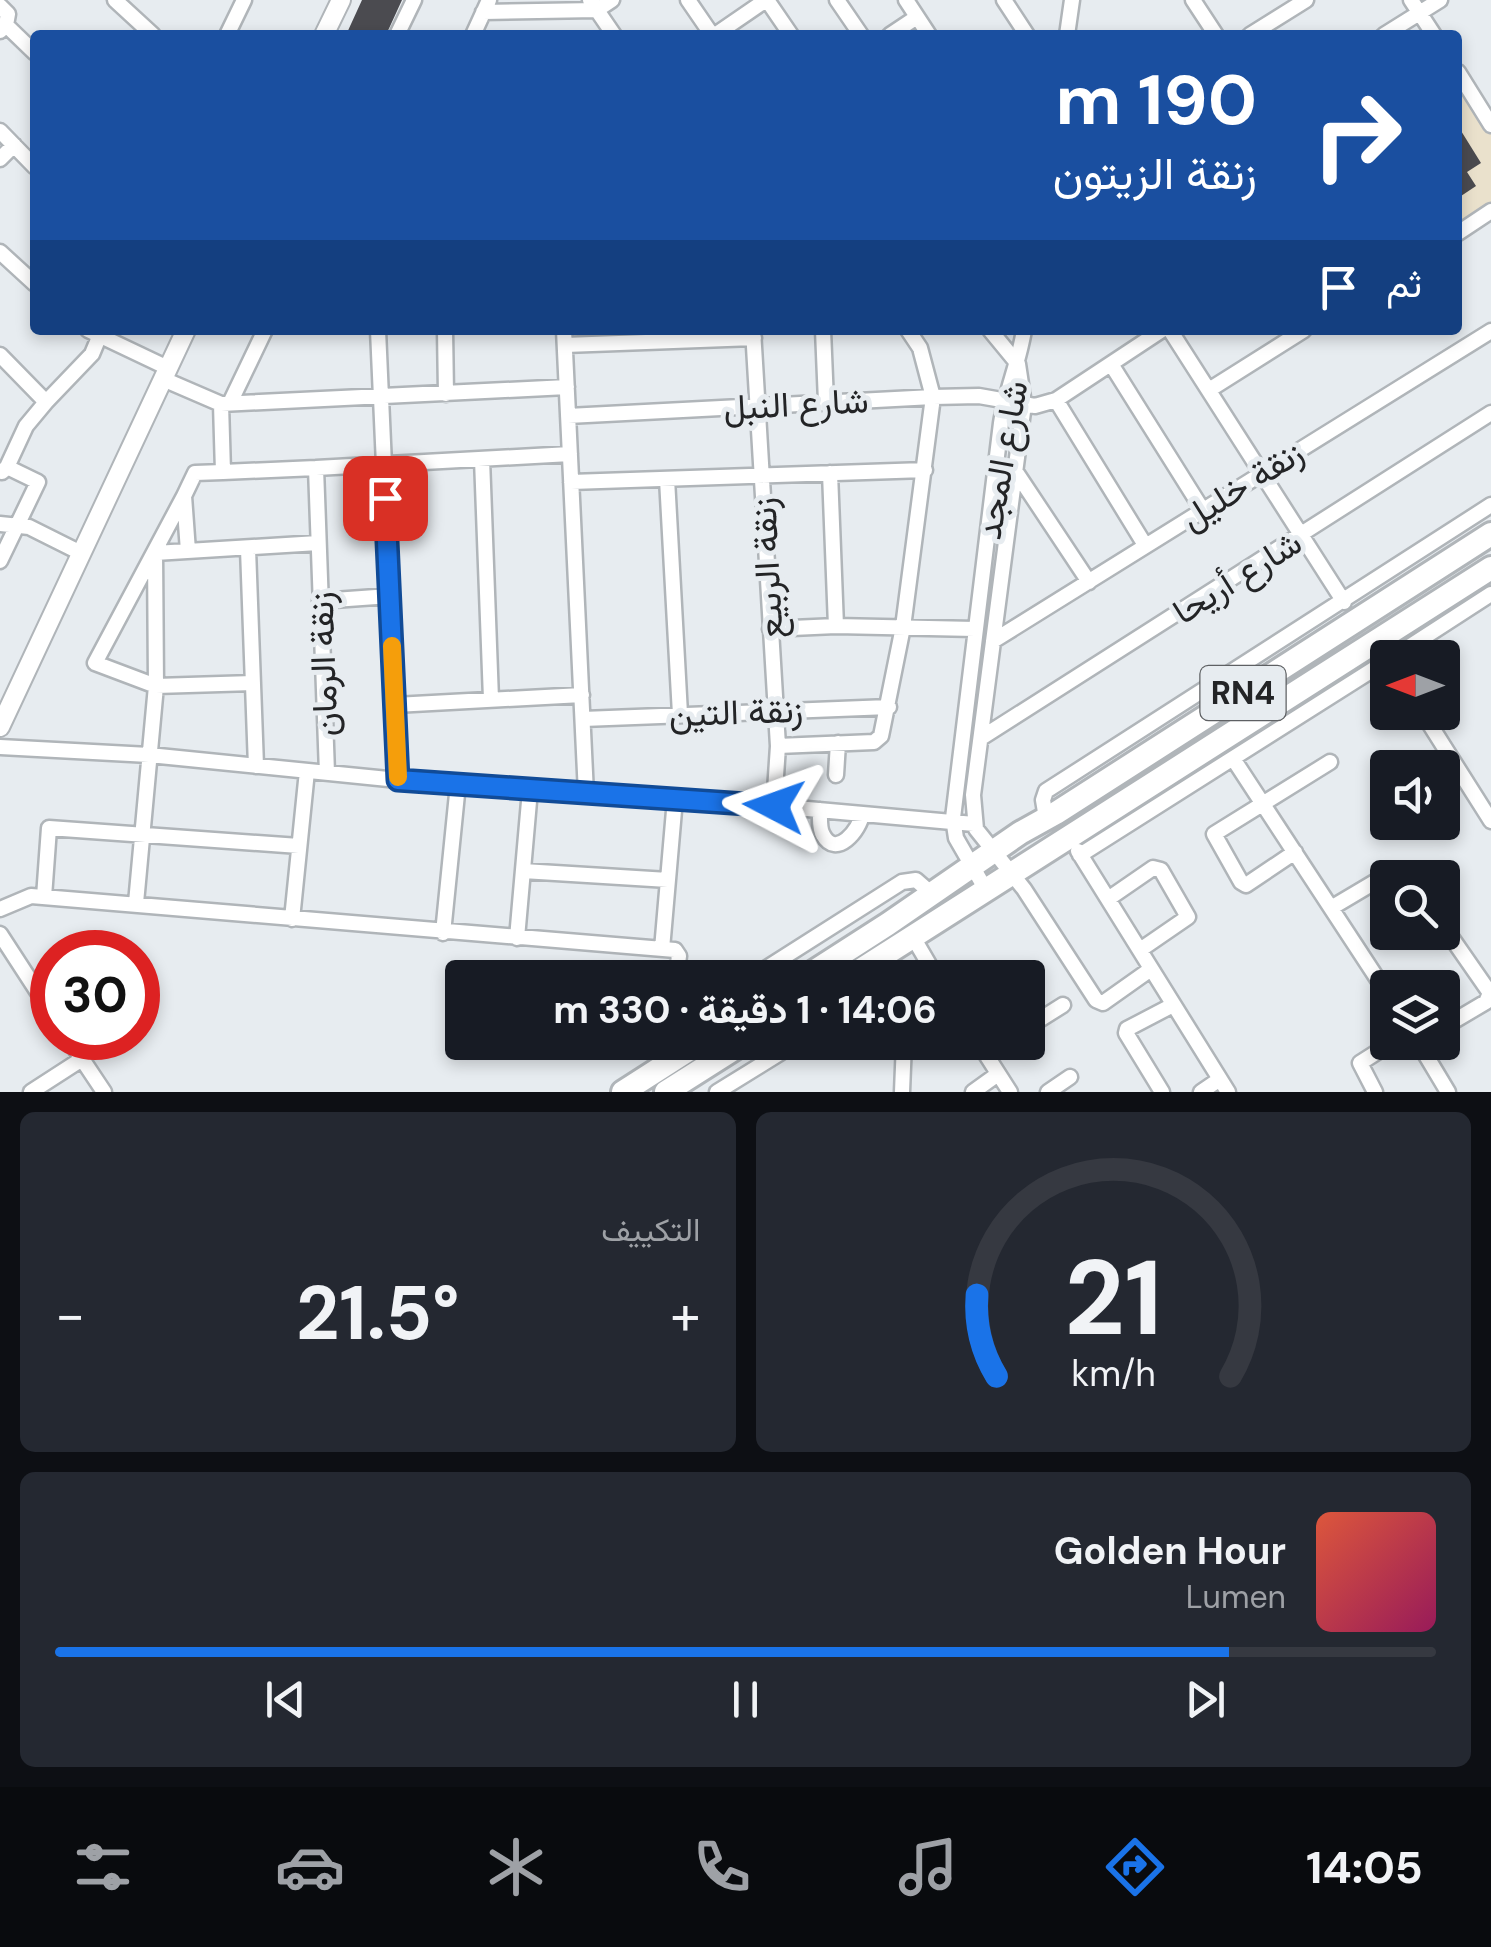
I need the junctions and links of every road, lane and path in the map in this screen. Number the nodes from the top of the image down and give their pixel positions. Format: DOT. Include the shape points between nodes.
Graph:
graph roads {
  1 [pos="115,0"];
  2 [pos="341,0"];
  3 [pos="414,0"];
  4 [pos="612,0"];
  5 [pos="688,0"];
  6 [pos="766,0"];
  7 [pos="837,0"];
  8 [pos="906,0"];
  9 [pos="1004,0"];
  10 [pos="1072,0"];
  11 [pos="1193,0"];
  12 [pos="1306,0"];
  13 [pos="1440,0"];
  14 [pos="239,2"];
  15 [pos="594,5"];
  16 [pos="0,6"];
  17 [pos="487,6"];
  18 [pos="1416,6"];
  19 [pos="917,18"];
  20 [pos="139,22"];
  21 [pos="3,28"];
  22 [pos="131,30"];
  23 [pos="148,30"];
  24 [pos="229,30"];
  25 [pos="326,30"];
  26 [pos="399,30"];
  27 [pos="475,30"];
  28 [pos="611,30"];
  29 [pos="709,30"];
  30 [pos="721,30"];
  31 [pos="787,30"];
  32 [pos="858,30"];
  33 [pos="898,30"];
  34 [pos="925,30"];
  35 [pos="1024,30"];
  36 [pos="1068,30"];
  37 [pos="1213,30"];
  38 [pos="1258,30"];
  39 [pos="1390,30"];
  40 [pos="1431,30"];
  41 [pos="30,49"];
  42 [pos="1462,78"];
  43 [pos="1491,125"];
  44 [pos="0,131"];
  45 [pos="14,146"];
  46 [pos="0,160"];
  47 [pos="30,162"];
  48 [pos="1491,212"];
  49 [pos="1462,230"];
  50 [pos="0,252"];
  51 [pos="30,279"];
  52 [pos="1491,331"];
  53 [pos="95,335"];
  54 [pos="101,335"];
  55 [pos="184,335"];
  56 [pos="262,335"];
  57 [pos="378,335"];
  58 [pos="445,335"];
  59 [pos="708,335"];
  60 [pos="754,335"];
  61 [pos="823,335"];
  62 [pos="911,335"];
  63 [pos="994,335"];
  64 [pos="1023,335"];
  65 [pos="1158,335"];
  66 [pos="1170,335"];
  67 [pos="1296,335"];
  68 [pos="663,336"];
  69 [pos="564,338"];
  70 [pos="0,355"];
  71 [pos="1018,364"];
  72 [pos="1112,364"];
  73 [pos="165,373"];
  74 [pos="567,387"];
  75 [pos="1209,390"];
  76 [pos="446,394"];
  77 [pos="933,397"];
  78 [pos="380,398"];
  79 [pos="1056,400"];
  80 [pos="1004,401"];
  81 [pos="46,402"];
  82 [pos="826,402"];
  83 [pos="225,403"];
  84 [pos="1024,404"];
  85 [pos="758,406"];
  86 [pos="1491,414"];
  87 [pos="568,416"];
  88 [pos="570,454"];
  89 [pos="482,459"];
  90 [pos="383,466"];
  91 [pos="316,468"];
  92 [pos="925,470"];
  93 [pos="3,471"];
  94 [pos="223,472"];
  95 [pos="1016,472"];
  96 [pos="1262,473"];
  97 [pos="830,474"];
  98 [pos="762,476"];
  99 [pos="667,479"];
  100 [pos="572,482"];
  101 [pos="184,496"];
  102 [pos="1491,505"];
  103 [pos="1202,509"];
  104 [pos="0,524"];
  105 [pos="17,526"];
  106 [pos="1491,534"];
  107 [pos="1302,535"];
  108 [pos="318,543"];
  109 [pos="1145,545"];
  110 [pos="248,549"];
  111 [pos="188,551"];
  112 [pos="81,552"];
  113 [pos="154,553"];
  114 [pos="0,561"];
  115 [pos="1491,568"];
  116 [pos="1088,582"];
  117 [pos="1491,594"];
  118 [pos="390,596"];
  119 [pos="320,602"];
  120 [pos="1344,602"];
  121 [pos="836,626"];
  122 [pos="902,626"];
  123 [pos="770,628"];
  124 [pos="976,629"];
  125 [pos="1420,640"];
  126 [pos="993,641"];
  127 [pos="1370,672"];
  128 [pos="253,683"];
  129 [pos="156,686"];
  130 [pos="582,696"];
  131 [pos="491,698"];
  132 [pos="395,704"];
  133 [pos="889,707"];
  134 [pos="775,711"];
  135 [pos="680,714"];
  136 [pos="583,718"];
  137 [pos="0,727"];
  138 [pos="1433,730"];
  139 [pos="981,738"];
  140 [pos="838,743"];
  141 [pos="0,746"];
  142 [pos="778,746"];
  143 [pos="149,755"];
  144 [pos="1234,760"];
  145 [pos="1330,762"];
  146 [pos="256,766"];
  147 [pos="307,771"];
  148 [pos="327,773"];
  149 [pos="836,775"];
  150 [pos="398,780"];
  151 [pos="458,784"];
  152 [pos="530,790"];
  153 [pos="586,794"];
  154 [pos="675,799"];
  155 [pos="1262,802"];
  156 [pos="774,806"];
  157 [pos="820,810"];
  158 [pos="862,814"];
  159 [pos="1046,818"];
  160 [pos="1491,821"];
  161 [pos="974,824"];
  162 [pos="953,825"];
  163 [pos="142,834"];
  164 [pos="299,846"];
  165 [pos="1075,847"];
  166 [pos="994,850"];
  167 [pos="1295,852"];
  168 [pos="970,867"];
  169 [pos="523,871"];
  170 [pos="1012,873"];
  171 [pos="668,880"];
  172 [pos="1370,885"];
  173 [pos="986,890"];
  174 [pos="932,894"];
  175 [pos="44,897"];
  176 [pos="1108,899"];
  177 [pos="136,904"];
  178 [pos="1331,908"];
  179 [pos="0,909"];
  180 [pos="292,919"];
  181 [pos="442,933"];
  182 [pos="0,934"];
  183 [pos="913,937"];
  184 [pos="517,938"];
  185 [pos="662,949"];
  186 [pos="1140,950"];
  187 [pos="1460,950"];
  188 [pos="677,960"];
  189 [pos="779,960"];
  190 [pos="831,960"];
  191 [pos="877,960"];
  192 [pos="926,960"];
  193 [pos="1152,969"];
  194 [pos="1372,970"];
  195 [pos="30,980"];
  196 [pos="1172,1004"];
  197 [pos="1063,1005"];
  198 [pos="1045,1016"];
  199 [pos="1460,1017"];
  200 [pos="1370,1057"];
  201 [pos="80,1060"];
  202 [pos="83,1060"];
  203 [pos="674,1060"];
  204 [pos="717,1060"];
  205 [pos="769,1060"];
  206 [pos="903,1060"];
  207 [pos="989,1060"];
  208 [pos="1428,1060"];
  209 [pos="998,1074"];
  210 [pos="1070,1078"];
  211 [pos="1224,1086"];
  212 [pos="31,1092"];
  213 [pos="104,1092"];
  214 [pos="623,1092"];
  215 [pos="666,1092"];
  216 [pos="718,1092"];
  217 [pos="902,1092"];
  218 [pos="973,1092"];
  219 [pos="1010,1092"];
  220 [pos="1048,1092"];
  221 [pos="1162,1092"];
  222 [pos="1201,1092"];
  223 [pos="1375,1092"];
  224 [pos="1448,1092"];
  1 -- 20 [label="street"];
  2 -- 25 [label="street"];
  3 -- 26 [label="street"];
  4 -- 15 [label="street"];
  5 -- 29 [label="street"];
  6 -- 30 [label="street"];
  6 -- 31 [label="street"];
  7 -- 32 [label="street"];
  8 -- 19 [label="street"];
  9 -- 35 [label="street"];
  10 -- 36 [label="street"];
  11 -- 37 [label="street"];
  12 -- 38 [label="street"];
  13 -- 18 [label="street"];
  14 -- 24 [label="street"];
  15 -- 17 [label="street"];
  15 -- 28 [label="street"];
  16 -- 21 [label="street" via="8,14"];
  17 -- 27 [label="street"];
  18 -- 39 [label="street"];
  18 -- 40 [label="street"];
  19 -- 33 [label="street"];
  19 -- 34 [label="street"];
  20 -- 22 [label="street"];
  20 -- 23 [label="street"];
  21 -- 41 [label="street"];
  42 -- 43 [label="street"];
  44 -- 45 [label="street"];
  45 -- 46 [label="street"];
  45 -- 47 [label="street"];
  48 -- 49 [label="street"];
  50 -- 51 [label="street"];
  52 -- 96 [label="street, زنقة خليل"];
  53 -- 81 [label="street" via="92,354"];
  54 -- 73 [label="street"];
  55 -- 73 [label="street"];
  56 -- 83 [label="street"];
  57 -- 78 [label="street"];
  58 -- 76 [label="street"];
  59 -- 68 [label="street"];
  60 -- 85 [label="street, زنقة الربيع"];
  61 -- 82 [label="street"];
  62 -- 77 [label="street"];
  63 -- 71 [label="street"];
  64 -- 71 [label="street"];
  65 -- 72 [label="street"];
  66 -- 75 [label="street"];
  67 -- 75 [label="street"];
  68 -- 69 [label="street"];
  69 -- 74 [label="street"];
  70 -- 81 [label="street"];
  71 -- 80 [label="street, شارع المجد"];
  71 -- 84 [label="street, شارع المجد"];
  72 -- 79 [label="street"];
  72 -- 103 [label="street"];
  73 -- 83 [label="street"];
  73 -- 112 [label="street"];
  74 -- 76 [label="street"];
  74 -- 87 [label="street"];
  75 -- 96 [label="street"];
  76 -- 78 [label="street"];
  77 -- 80 [label="street, شارع النبل"];
  77 -- 82 [label="street, شارع النبل"];
  77 -- 92 [label="street"];
  78 -- 83 [label="street"];
  78 -- 90 [label="street"];
  79 -- 84 [label="street, شارع النبل"];
  79 -- 109 [label="street"];
  80 -- 84 [label="street, شارع النبل"];
  80 -- 124 [label="street, شارع المجد"];
  81 -- 93 [label="street"];
  82 -- 85 [label="street, شارع النبل"];
  83 -- 94 [label="street"];
  84 -- 95 [label="street, شارع المجد"];
  85 -- 87 [label="street, شارع النبل"];
  85 -- 98 [label="street, زنقة الربيع"];
  86 -- 107 [label="street, شارع أريحا"];
  87 -- 88 [label="street"];
  88 -- 89 [label="street"];
  88 -- 100 [label="street"];
  89 -- 90 [label="street"];
  89 -- 131 [label="street"];
  90 -- 91 [label="street"];
  90 -- 118 [label="street"];
  91 -- 94 [label="street"];
  91 -- 108 [label="street, زنقة الرمان"];
  92 -- 97 [label="street"];
  92 -- 122 [label="street"];
  93 -- 105 [label="street" via="38,482"];
  94 -- 101 [label="street" via="195,473"];
  95 -- 116 [label="street"];
  95 -- 126 [label="street, شارع المجد"];
  96 -- 103 [label="street, زنقة خليل"];
  96 -- 107 [label="street"];
  97 -- 98 [label="street"];
  97 -- 121 [label="street"];
  98 -- 99 [label="street"];
  98 -- 123 [label="street, زنقة الربيع"];
  99 -- 100 [label="street"];
  99 -- 135 [label="street"];
  100 -- 130 [label="street"];
  101 -- 111 [label="street"];
  101 -- 113 [label="street"];
  102 -- 120 [label="street"];
  103 -- 109 [label="street, زنقة خليل"];
  104 -- 105 [label="street"];
  105 -- 112 [label="street"];
  105 -- 114 [label="street"];
  106 -- 159 [label="main road, RN4"];
  107 -- 120 [label="street"];
  107 -- 139 [label="street, شارع أريحا"];
  108 -- 110 [label="street"];
  108 -- 119 [label="street, زنقة الرمان"];
  109 -- 116 [label="street, زنقة خليل"];
  110 -- 111 [label="street"];
  110 -- 128 [label="street"];
  111 -- 113 [label="street"];
  112 -- 137 [label="street"];
  113 -- 129 [label="street"];
  113 -- 129 [label="street" via="95,663"];
  115 -- 165 [label="main road, RN4"];
  116 -- 126 [label="street, زنقة خليل"];
  117 -- 125 [label="street"];
  118 -- 119 [label="street"];
  118 -- 132 [label="street"];
  119 -- 148 [label="street, زنقة الرمان"];
  120 -- 159 [label="street" via="1046,791"];
  121 -- 122 [label="street"];
  121 -- 123 [label="street"];
  122 -- 124 [label="street"];
  122 -- 133 [label="street"];
  123 -- 134 [label="street, زنقة الربيع"];
  124 -- 162 [label="street, شارع المجد"];
  126 -- 139 [label="street, شارع المجد"];
  127 -- 144 [label="street"];
  128 -- 129 [label="street"];
  128 -- 146 [label="street"];
  129 -- 143 [label="street"];
  130 -- 131 [label="street"];
  130 -- 136 [label="street"];
  131 -- 132 [label="street"];
  132 -- 150 [label="street"];
  133 -- 134 [label="street, زنقة التين"];
  133 -- 140 [label="street" via="879,740"];
  134 -- 135 [label="street, زنقة التين"];
  134 -- 142 [label="street, زنقة الربيع"];
  135 -- 136 [label="street, زنقة التين"];
  136 -- 153 [label="street"];
  138 -- 160 [label="street"];
  139 -- 161 [label="street, شارع المجد"];
  140 -- 142 [label="street"];
  140 -- 149 [label="street, زنقة التين"];
  141 -- 143 [label="street"];
  142 -- 156 [label="street, زنقة الربيع"];
  143 -- 146 [label="street"];
  143 -- 163 [label="street"];
  144 -- 155 [label="street"];
  144 -- 165 [label="street"];
  145 -- 155 [label="street"];
  146 -- 147 [label="street"];
  147 -- 148 [label="street"];
  147 -- 164 [label="street"];
  148 -- 150 [label="street"];
  150 -- 151 [label="street"];
  151 -- 152 [label="street"];
  151 -- 181 [label="street"];
  152 -- 153 [label="street"];
  152 -- 169 [label="street"];
  153 -- 154 [label="street"];
  154 -- 156 [label="street"];
  154 -- 171 [label="street"];
  155 -- 167 [label="street"];
  155 -- 167 [label="street" via="1214,834 1241,882 1250,884"];
  156 -- 157 [label="street"];
  157 -- 158 [label="street"];
  157 -- 158 [label="street" via="824,838 837,843 859,829"];
  158 -- 162 [label="street"];
  159 -- 166 [label="main road, RN4"];
  161 -- 162 [label="street"];
  161 -- 166 [label="street"];
  162 -- 168 [label="street, شارع المجد"];
  163 -- 164 [label="street"];
  163 -- 175 [label="street" via="49,828"];
  163 -- 177 [label="street"];
  164 -- 180 [label="street"];
  165 -- 170 [label="main road, RN4"];
  165 -- 176 [label="street"];
  166 -- 168 [label="main road, RN4"];
  166 -- 170 [label="street"];
  167 -- 178 [label="street"];
  168 -- 173 [label="street, شارع المجد"];
  168 -- 174 [label="main road, RN4"];
  169 -- 171 [label="street"];
  169 -- 184 [label="street"];
  170 -- 173 [label="main road, RN4"];
  170 -- 193 [label="street" via="1100,1002"];
  171 -- 185 [label="street"];
  172 -- 178 [label="street"];
  173 -- 183 [label="main road, RN4"];
  174 -- 189 [label="street" via="916,880 902,882"];
  174 -- 190 [label="main road, RN4"];
  175 -- 177 [label="street"];
  175 -- 179 [label="street" via="22,897"];
  176 -- 186 [label="street"];
  176 -- 186 [label="street" via="1154,868 1161,870 1188,917"];
  177 -- 180 [label="street"];
  178 -- 194 [label="street"];
  180 -- 181 [label="street"];
  181 -- 184 [label="street"];
  182 -- 195 [label="street"];
  183 -- 191 [label="main road, RN4"];
  183 -- 192 [label="street"];
  184 -- 185 [label="street"];
  185 -- 188 [label="street" via="678,952"];
  186 -- 193 [label="street"];
  187 -- 199 [label="street" via="1490,993"];
  193 -- 196 [label="street"];
  196 -- 211 [label="street"];
  196 -- 221 [label="street" via="1126,1033"];
  197 -- 198 [label="street"];
  200 -- 223 [label="street" via="1360,1063"];
  201 -- 212 [label="street"];
  202 -- 213 [label="street"];
  203 -- 214 [label="main road"];
  204 -- 215 [label="main road"];
  205 -- 216 [label="street"];
  206 -- 217 [label="street"];
  207 -- 209 [label="street"];
  208 -- 224 [label="street"];
  209 -- 218 [label="street"];
  209 -- 219 [label="street"];
  210 -- 220 [label="street"];
  211 -- 222 [label="street"];
}
